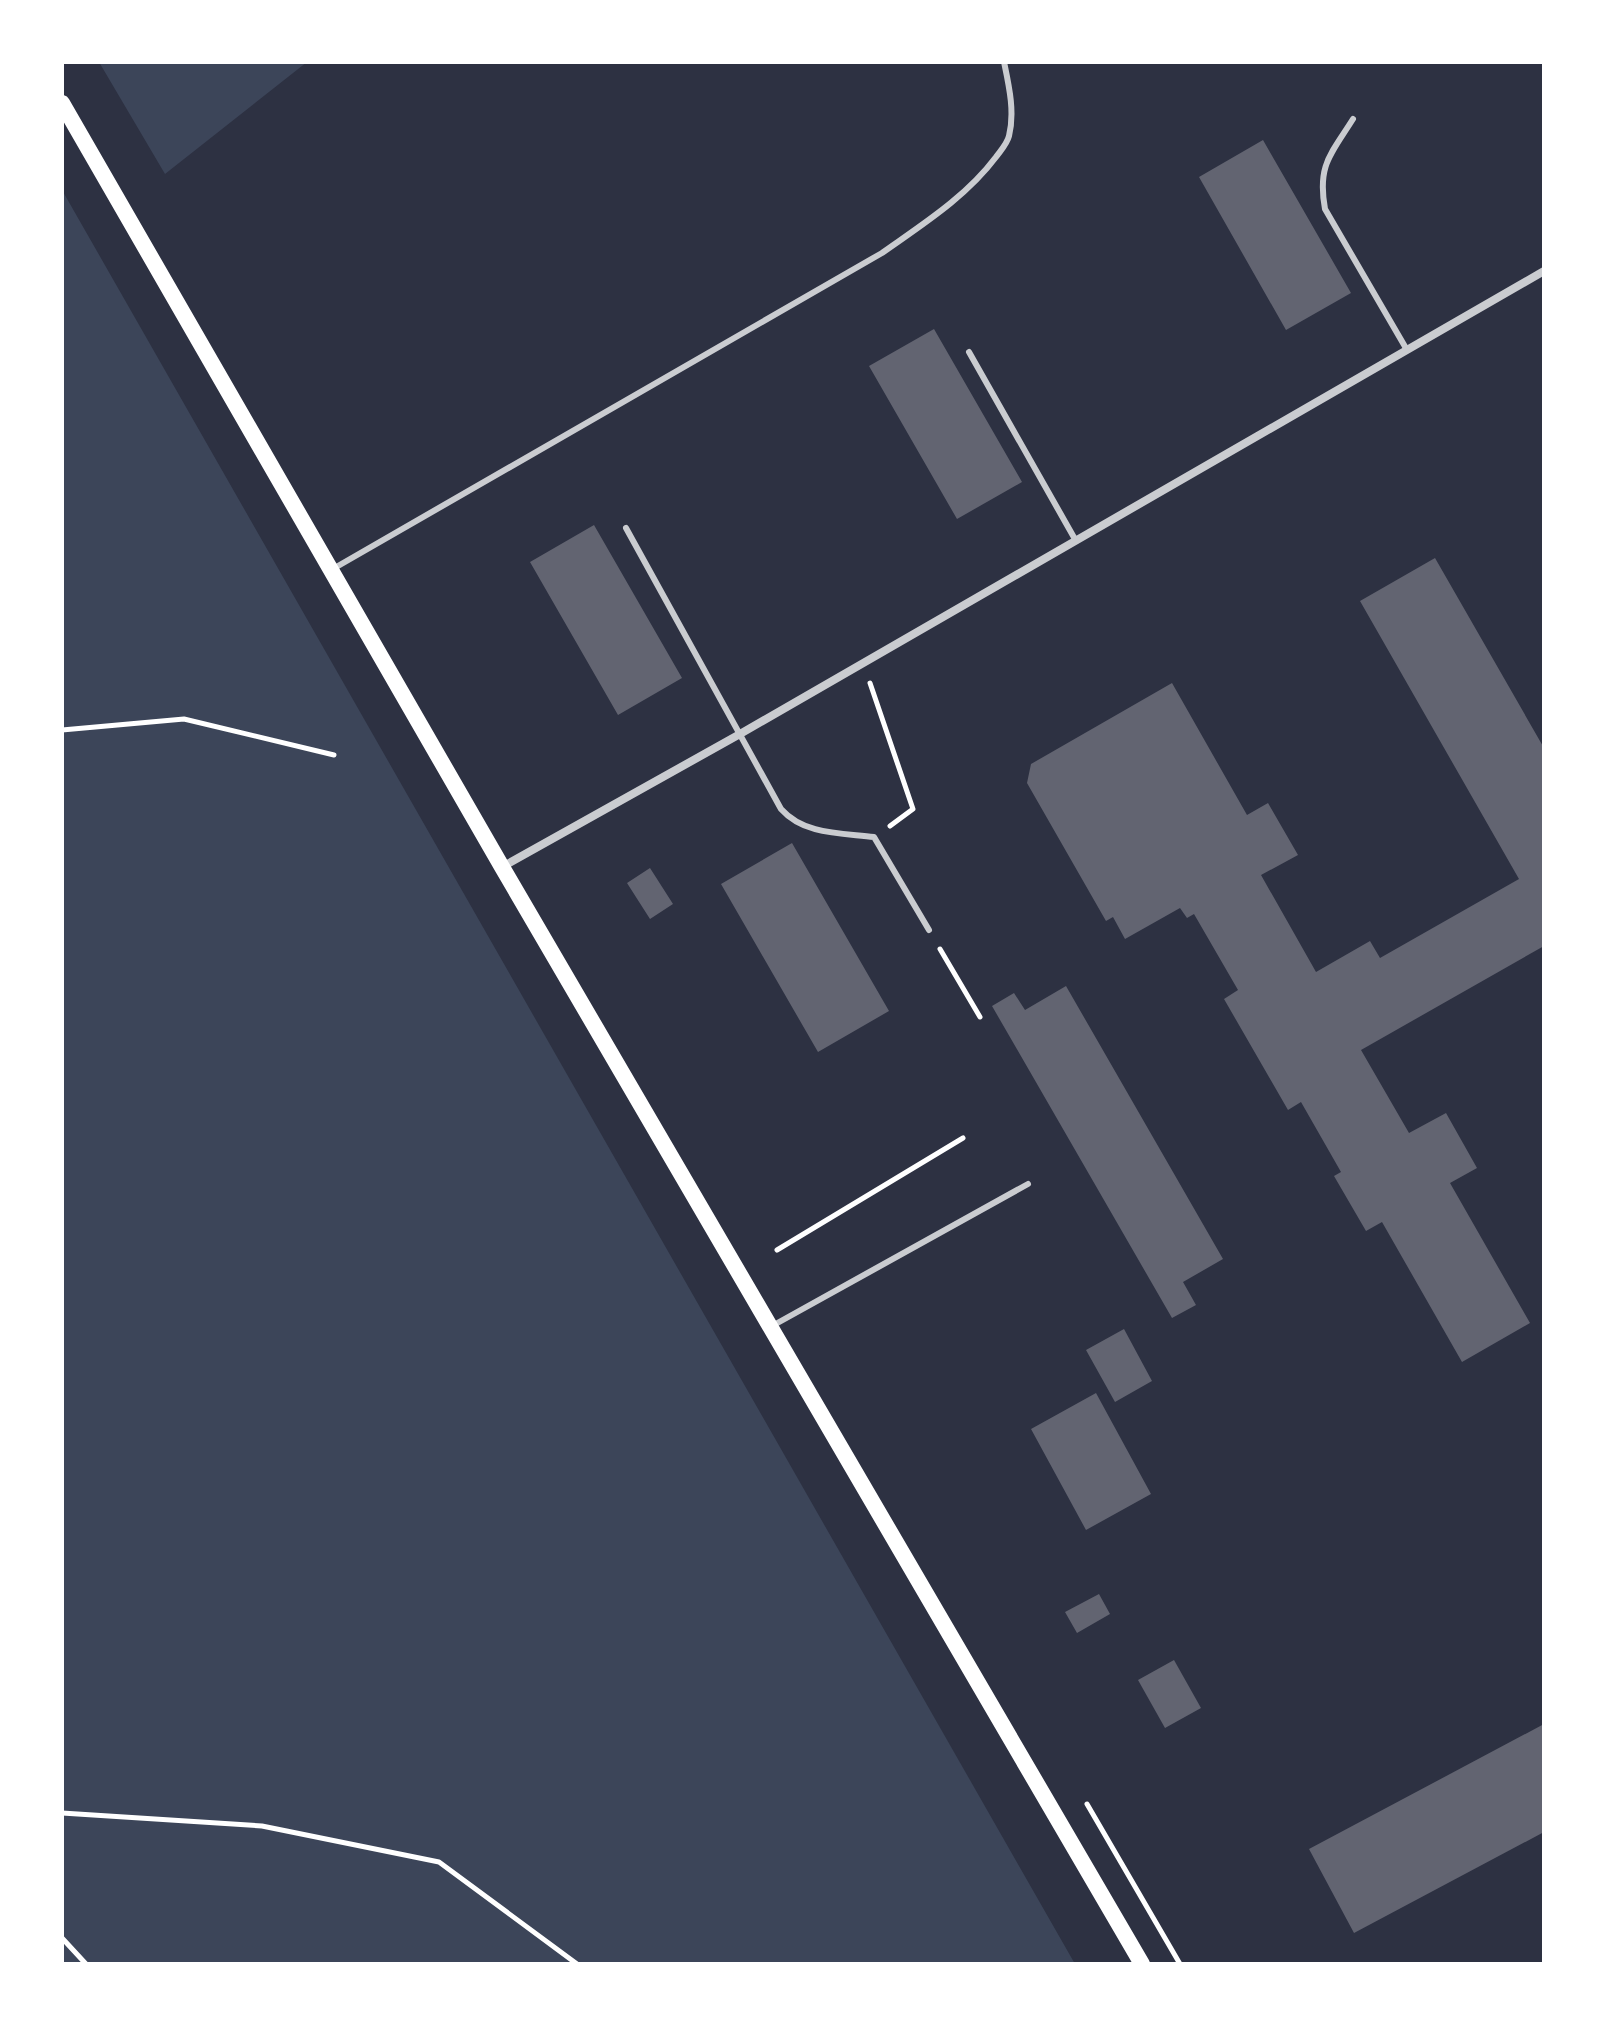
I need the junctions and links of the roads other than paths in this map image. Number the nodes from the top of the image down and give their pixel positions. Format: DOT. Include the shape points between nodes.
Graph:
graph roads {
  1 [pos="1004,62"];
  2 [pos="62,103"];
  3 [pos="1353,119"];
  4 [pos="1544,271"];
  5 [pos="1407,350"];
  6 [pos="969,352"];
  7 [pos="626,528"];
  8 [pos="1076,541"];
  9 [pos="331,570"];
  10 [pos="740,734"];
  11 [pos="502,867"];
  12 [pos="929,930"];
  13 [pos="1028,1184"];
  14 [pos="771,1327"];
  15 [pos="1142,1964"];
  1 -- 9 [label="lane" via="1011,94 1009,139 976,180 931,218 882,253"];
  2 -- 9 [label="main road"];
  3 -- 5 [label="lane" via="1325,163 1325,209"];
  4 -- 5 [label="street"];
  5 -- 8 [label="street"];
  6 -- 8 [label="lane"];
  7 -- 10 [label="lane"];
  8 -- 10 [label="street"];
  9 -- 11 [label="main road"];
  10 -- 11 [label="street"];
  10 -- 12 [label="lane" via="792,821 805,828 874,837"];
  11 -- 14 [label="main road"];
  13 -- 14 [label="lane"];
  14 -- 15 [label="main road"];
}
